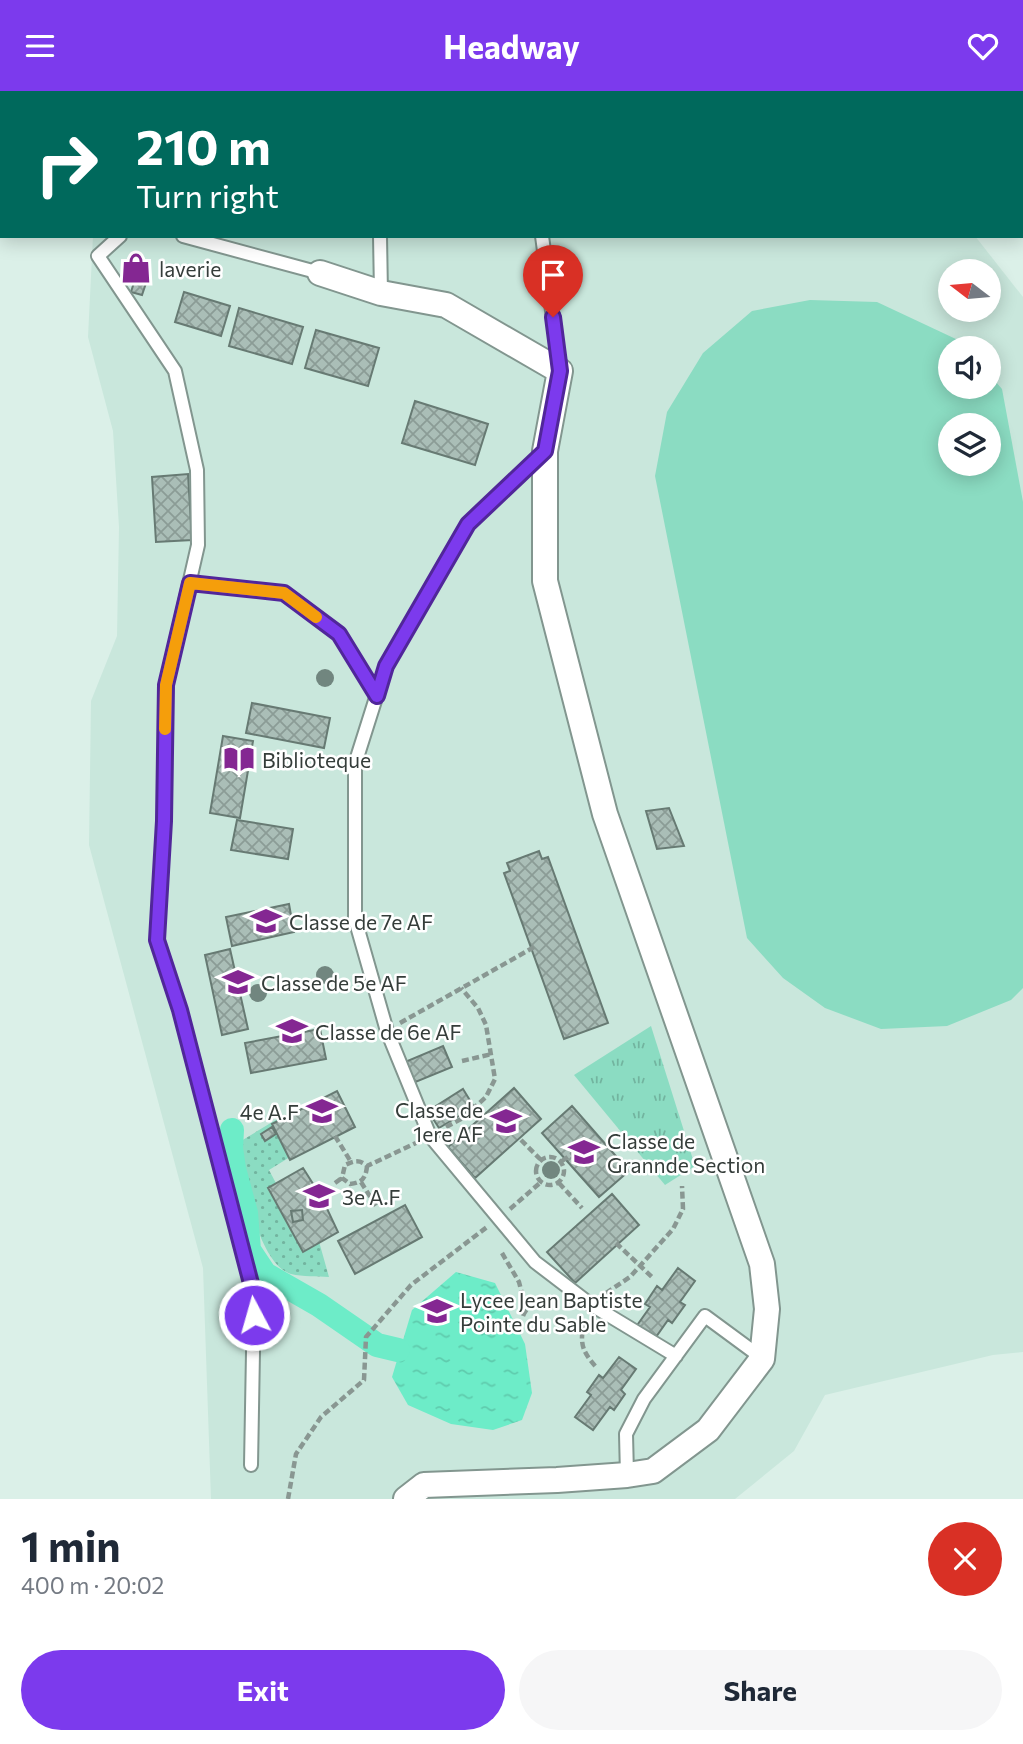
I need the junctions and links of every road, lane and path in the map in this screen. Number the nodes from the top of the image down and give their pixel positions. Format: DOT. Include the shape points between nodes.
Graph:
graph roads {
  1 [pos="118,238"];
  2 [pos="198,238"];
  3 [pos="380,238"];
  4 [pos="541,238"];
  5 [pos="221,241"];
  6 [pos="320,273"];
  7 [pos="381,293"];
  8 [pos="560,371"];
  9 [pos="545,451"];
  10 [pos="190,583"];
  11 [pos="377,696"];
  12 [pos="536,946"];
  13 [pos="387,1031"];
  14 [pos="492,1054"];
  15 [pos="462,1061"];
  16 [pos="335,1136"];
  17 [pos="522,1140"];
  18 [pos="575,1152"];
  19 [pos="540,1160"];
  20 [pos="562,1161"];
  21 [pos="351,1162"];
  22 [pos="342,1178"];
  23 [pos="361,1182"];
  24 [pos="541,1182"];
  25 [pos="335,1183"];
  26 [pos="559,1183"];
  27 [pos="682,1186"];
  28 [pos="376,1206"];
  29 [pos="582,1208"];
  30 [pos="498,1219"];
  31 [pos="616,1243"];
  32 [pos="639,1267"];
  33 [pos="654,1279"];
  34 [pos="574,1291"];
  35 [pos="590,1304"];
  36 [pos="526,1309"];
  37 [pos="523,1316"];
  38 [pos="676,1356"];
  39 [pos="762,1359"];
  40 [pos="596,1367"];
  41 [pos="251,1465"];
  42 [pos="627,1475"];
  43 [pos="288,1499"];
  44 [pos="406,1499"];
  1 -- 10 [label="lane" via="98,256 175,371 197,470 198,545"];
  2 -- 5 [label="lane"];
  3 -- 7 [label="lane"];
  4 -- 8 [label="lane"];
  5 -- 6 [label="lane"];
  6 -- 7 [label="street"];
  7 -- 8 [label="street" via="446,305"];
  8 -- 9 [label="street"];
  9 -- 11 [label="lane" via="468,524 386,666"];
  9 -- 39 [label="street" via="545,581 605,814 762,1264 768,1309"];
  10 -- 11 [label="lane" via="284,593 339,634"];
  10 -- 41 [label="lane" via="166,685 157,940 180,1010 254,1295"];
  11 -- 13 [label="lane" via="355,764 355,919"];
  12 -- 13 [label="path"];
  13 -- 30 [label="lane" via="430,1136"];
  14 -- 15 [label="path"];
  16 -- 21 [label="path"];
  17 -- 19 [label="path"];
  18 -- 20 [label="path"];
  19 -- 20 [label="path"];
  19 -- 24 [label="path" via="536,1172"];
  20 -- 26 [label="path" via="565,1174"];
  22 -- 25 [label="path"];
  23 -- 28 [label="path"];
  24 -- 26 [label="path"];
  24 -- 30 [label="path"];
  26 -- 29 [label="path"];
  27 -- 32 [label="path" via="683,1209 673,1229"];
  30 -- 34 [label="lane" via="535,1262"];
  30 -- 36 [label="path" via="494,1237 519,1282"];
  30 -- 43 [label="path" via="411,1285 366,1337 364,1380 321,1417 296,1454"];
  31 -- 32 [label="path"];
  32 -- 33 [label="path"];
  32 -- 35 [label="path"];
  34 -- 35 [label="lane"];
  34 -- 36 [label="path"];
  35 -- 38 [label="lane"];
  35 -- 40 [label="path" via="581,1335 584,1353"];
  36 -- 37 [label="path"];
  38 -- 39 [label="lane" via="705,1316"];
  38 -- 42 [label="lane" via="626,1434"];
  39 -- 42 [label="street" via="708,1430 653,1471"];
  42 -- 44 [label="street" via="424,1485"];
}
